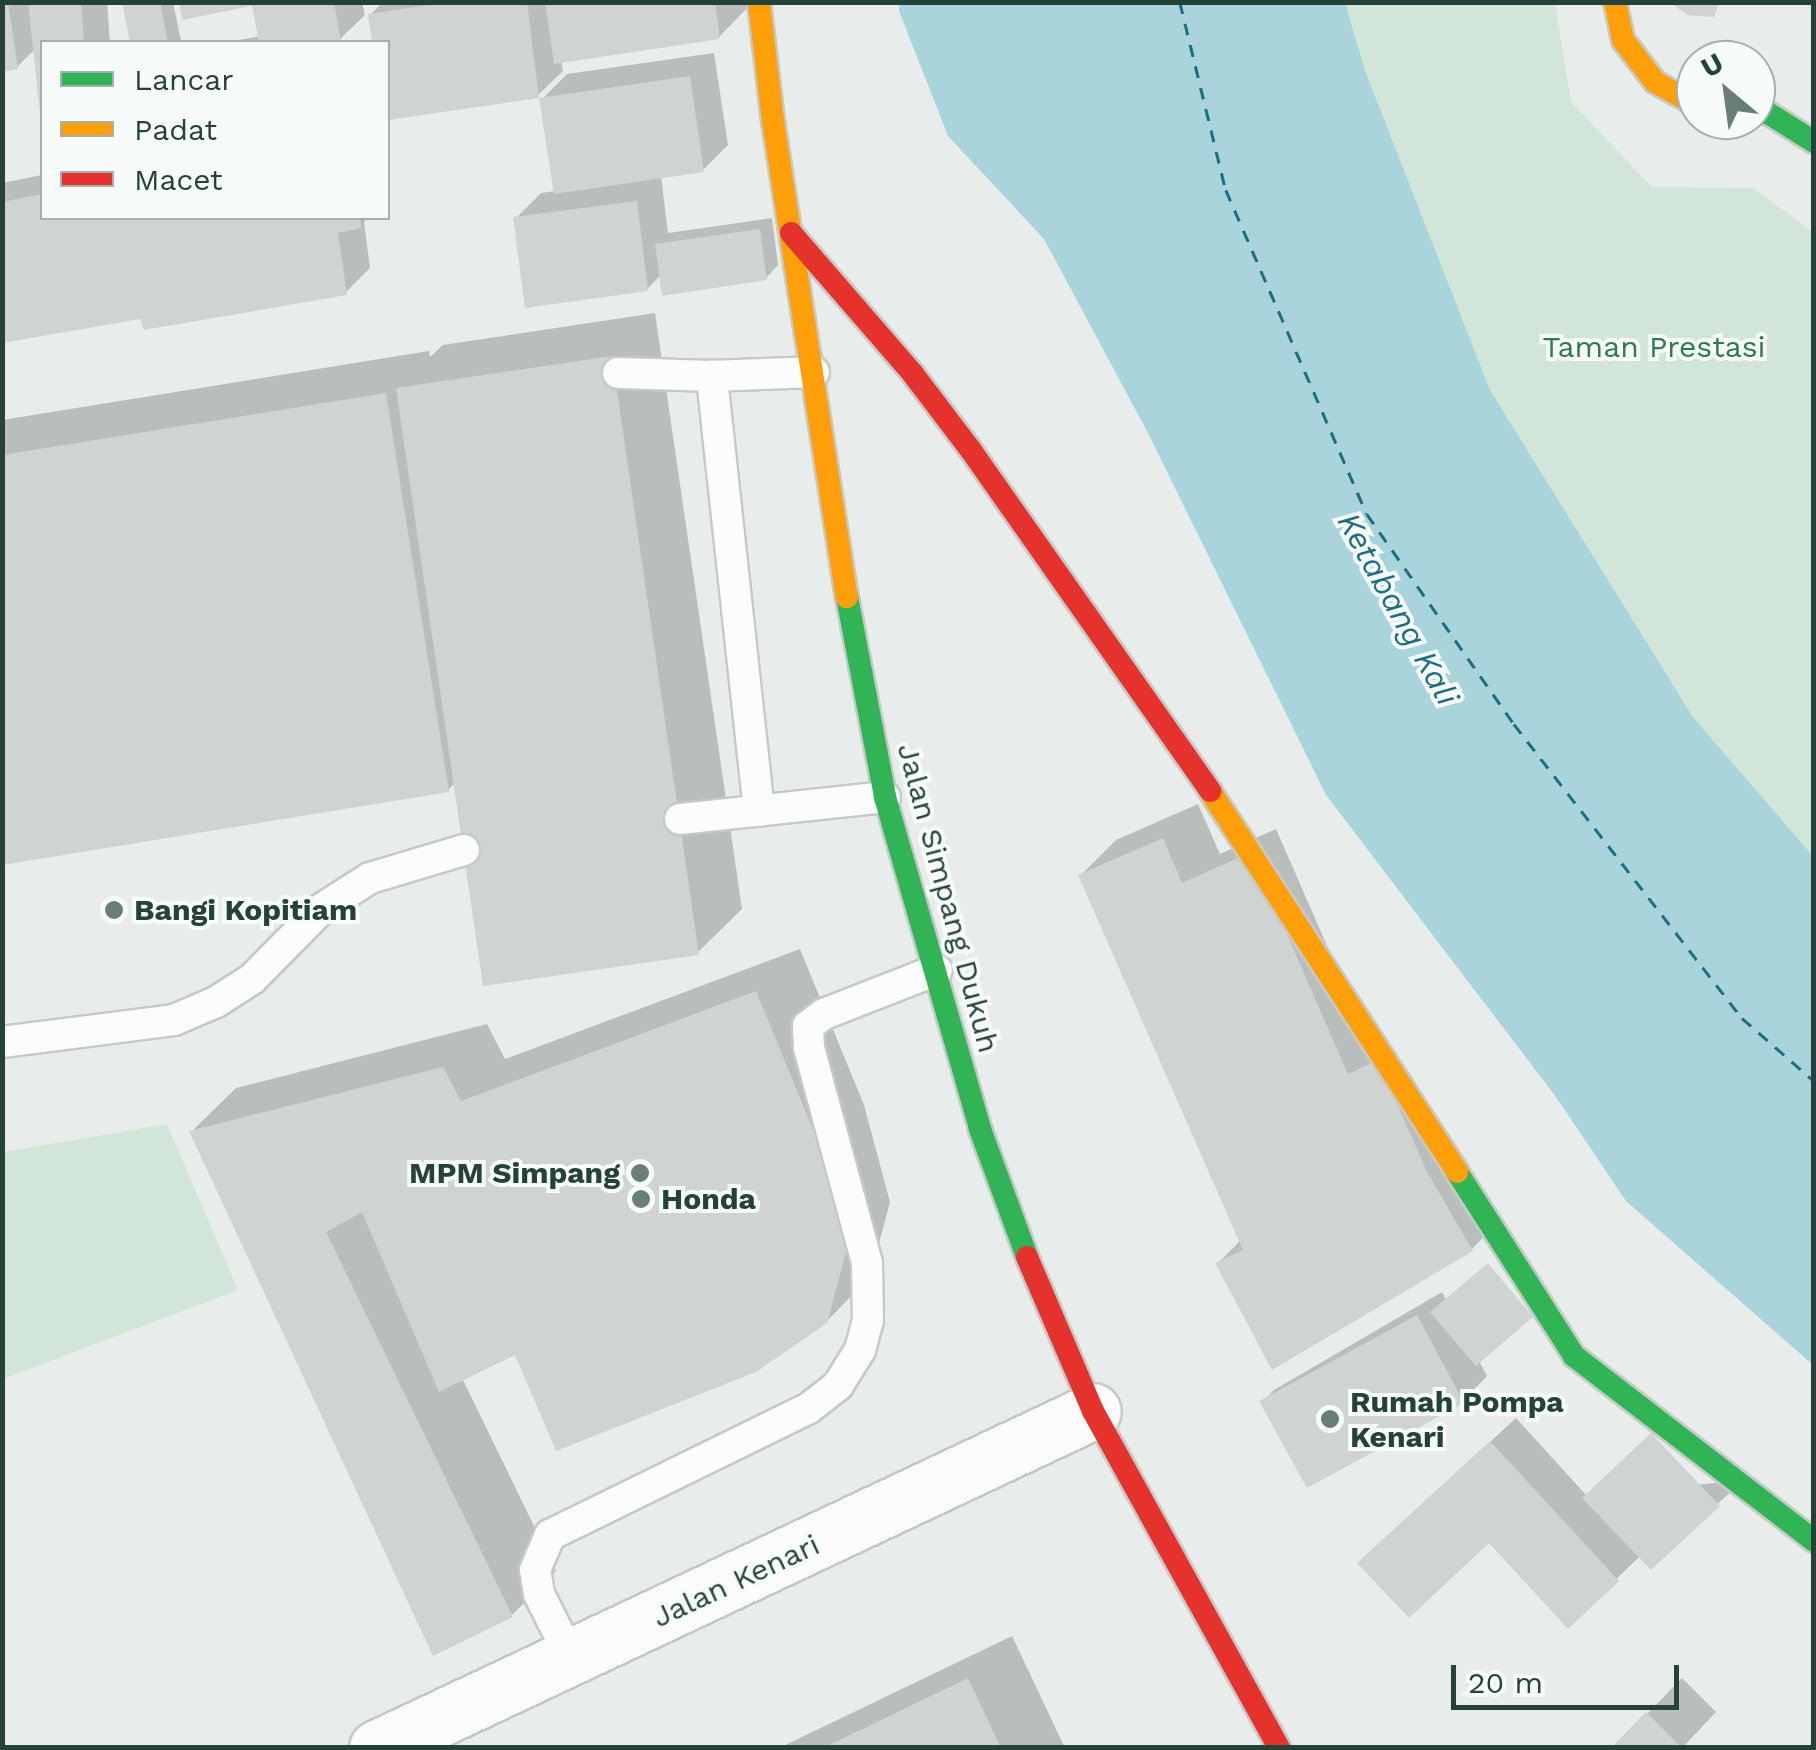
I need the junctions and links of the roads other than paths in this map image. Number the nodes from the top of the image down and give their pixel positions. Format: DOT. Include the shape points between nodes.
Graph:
graph roads {
  1 [pos="760,2"];
  2 [pos="1614,2"];
  3 [pos="1676,94"];
  4 [pos="1779,110"];
  5 [pos="1814,142"];
  6 [pos="792,233"];
  7 [pos="618,372"];
  8 [pos="814,372"];
  9 [pos="712,376"];
  10 [pos="885,797"];
  11 [pos="759,811"];
  12 [pos="680,818"];
  13 [pos="464,850"];
  14 [pos="936,970"];
  15 [pos="2,1042"];
  16 [pos="1093,1411"];
  17 [pos="1814,1541"];
  18 [pos="572,1660"];
  19 [pos="377,1748"];
  20 [pos="1278,1748"];
  1 -- 6 [label="street, Jalan Simpang Dukuh"];
  2 -- 3 [label="street" via="1623,40 1655,82"];
  4 -- 5 [label="street"];
  6 -- 8 [label="street, Jalan Simpang Dukuh"];
  6 -- 17 [label="street" via="970,449 1252,852 1574,1356"];
  7 -- 9 [label="lane"];
  8 -- 9 [label="lane"];
  8 -- 10 [label="street, Jalan Simpang Dukuh"];
  9 -- 11 [label="lane"];
  10 -- 11 [label="lane"];
  10 -- 14 [label="street, Jalan Simpang Dukuh"];
  11 -- 12 [label="lane"];
  13 -- 15 [label="lane" via="370,878 320,910 252,979 174,1020"];
  14 -- 16 [label="street, Jalan Simpang Dukuh" via="980,1129"];
  14 -- 18 [label="lane" via="808,1026 808,1048 867,1262 868,1321 860,1350 838,1385 810,1408 550,1535 535,1570"];
  16 -- 18 [label="street, Jalan Kenari"];
  16 -- 20 [label="street, Jalan Simpang Dukuh"];
  18 -- 19 [label="street, Jalan Kenari"];
}
